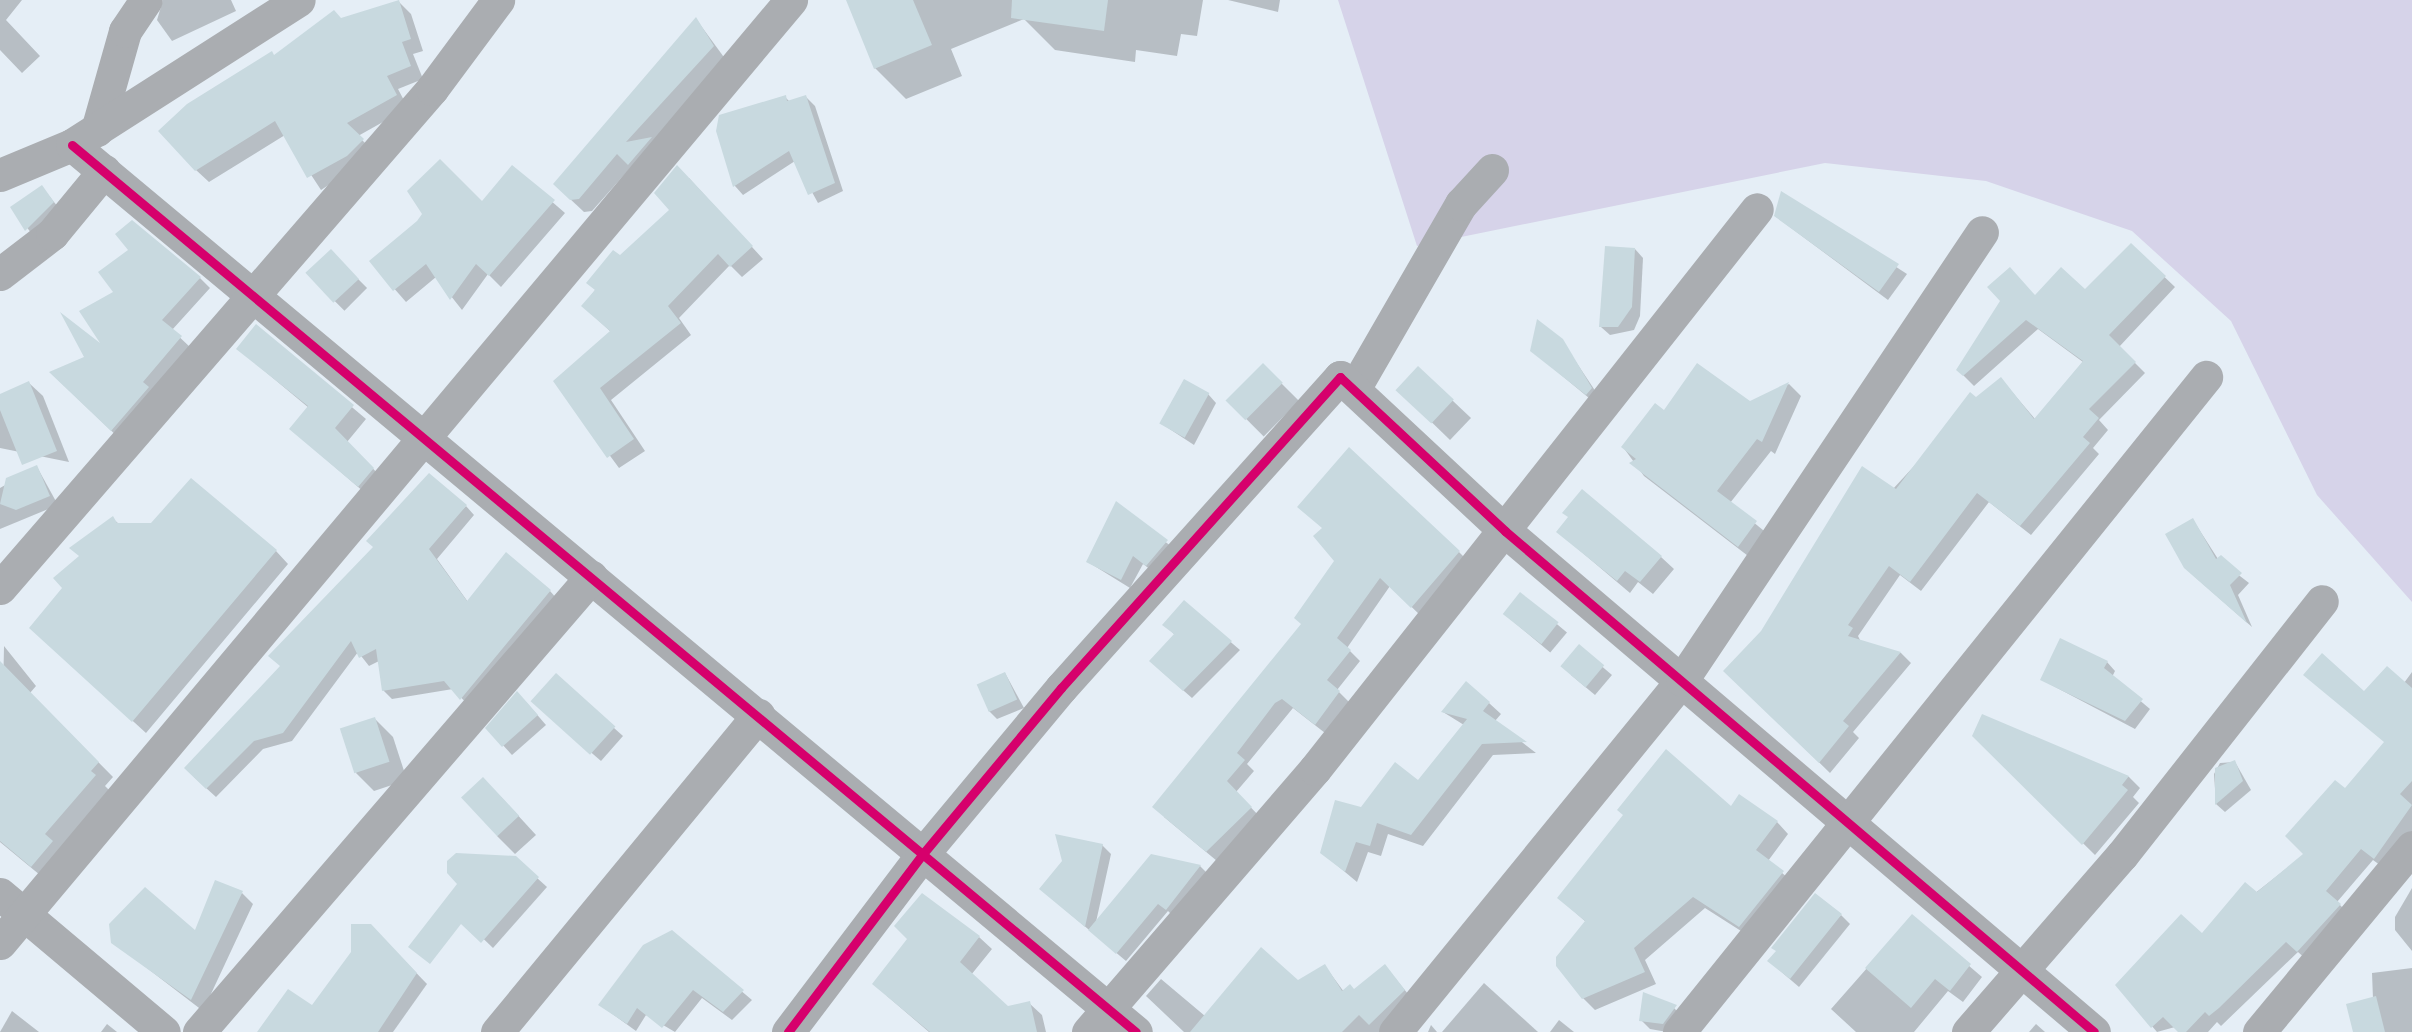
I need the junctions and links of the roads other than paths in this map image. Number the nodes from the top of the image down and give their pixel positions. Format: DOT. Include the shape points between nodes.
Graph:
graph roads {
  1 [pos="146,0"];
  2 [pos="298,0"];
  3 [pos="498,0"];
  4 [pos="791,0"];
  5 [pos="84,138"];
  6 [pos="1492,170"];
  7 [pos="104,171"];
  8 [pos="0,175"];
  9 [pos="1757,209"];
  10 [pos="1982,232"];
  11 [pos="0,274"];
  12 [pos="254,296"];
  13 [pos="2206,377"];
  14 [pos="1354,389"];
  15 [pos="422,434"];
  16 [pos="1505,531"];
  17 [pos="591,577"];
  18 [pos="0,588"];
  19 [pos="2322,601"];
  20 [pos="1682,680"];
  21 [pos="758,715"];
  22 [pos="1847,826"];
  23 [pos="2412,847"];
  24 [pos="921,856"];
  25 [pos="11,905"];
  26 [pos="0,943"];
  27 [pos="2023,974"];
  28 [pos="1098,1020"];
  29 [pos="164,1032"];
  30 [pos="198,1032"];
  31 [pos="497,1032"];
  32 [pos="788,1032"];
  33 [pos="1136,1032"];
  34 [pos="1395,1032"];
  35 [pos="1679,1032"];
  36 [pos="1968,1032"];
  37 [pos="2094,1032"];
  38 [pos="2259,1032"];
  1 -- 5 [label="street" via="125,30"];
  2 -- 5 [label="street"];
  3 -- 12 [label="street" via="432,89"];
  4 -- 15 [label="street"];
  5 -- 7 [label="street"];
  5 -- 8 [label="street"];
  6 -- 14 [label="street" via="1461,204"];
  7 -- 11 [label="street" via="52,234"];
  7 -- 12 [label="street"];
  9 -- 16 [label="street"];
  10 -- 20 [label="street"];
  12 -- 15 [label="street"];
  12 -- 18 [label="street"];
  13 -- 22 [label="street"];
  14 -- 16 [label="street"];
  14 -- 24 [label="street" via="1340,376 1060,688"];
  15 -- 17 [label="street"];
  15 -- 25 [label="street"];
  16 -- 20 [label="street"];
  16 -- 28 [label="street" via="1315,769"];
  17 -- 21 [label="street"];
  17 -- 30 [label="street"];
  19 -- 27 [label="street"];
  20 -- 22 [label="street"];
  20 -- 34 [label="street"];
  21 -- 24 [label="street"];
  21 -- 31 [label="street"];
  22 -- 27 [label="street"];
  22 -- 35 [label="street"];
  23 -- 38 [label="street"];
  24 -- 28 [label="street"];
  24 -- 32 [label="street"];
  25 -- 26 [label="street"];
  25 -- 29 [label="street"];
  27 -- 36 [label="street"];
  27 -- 37 [label="street"];
  28 -- 33 [label="street"];
}
